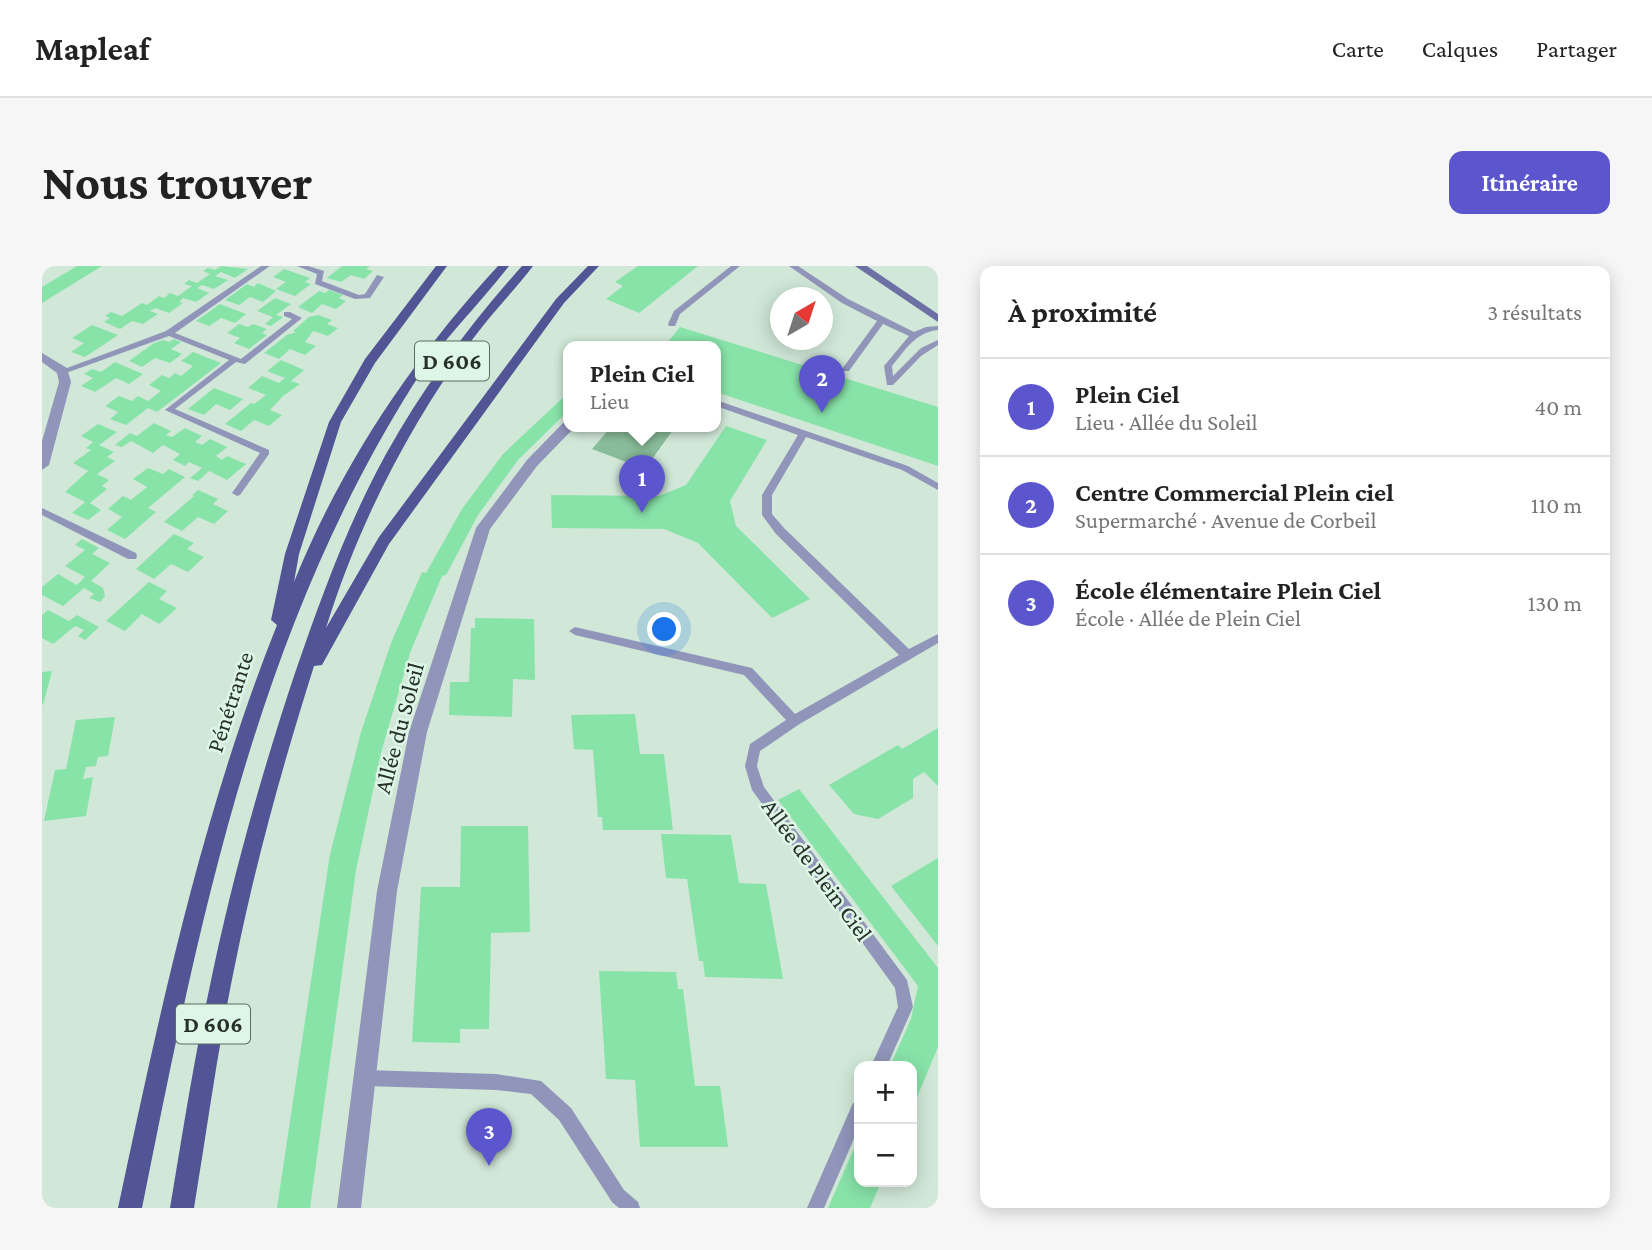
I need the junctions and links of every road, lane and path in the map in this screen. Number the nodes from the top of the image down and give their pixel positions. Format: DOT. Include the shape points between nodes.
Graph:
graph roads {
  1 [pos="266,266"];
  2 [pos="301,266"];
  3 [pos="442,266"];
  4 [pos="504,266"];
  5 [pos="528,266"];
  6 [pos="594,266"];
  7 [pos="736,266"];
  8 [pos="793,266"];
  9 [pos="860,266"];
  10 [pos="380,277"];
  11 [pos="288,314"];
  12 [pos="938,319"];
  13 [pos="882,320"];
  14 [pos="672,324"];
  15 [pos="938,328"];
  16 [pos="169,333"];
  17 [pos="914,335"];
  18 [pos="937,344"];
  19 [pos="42,357"];
  20 [pos="235,359"];
  21 [pos="846,369"];
  22 [pos="63,371"];
  23 [pos="721,405"];
  24 [pos="563,432"];
  25 [pos="804,433"];
  26 [pos="42,465"];
  27 [pos="938,487"];
  28 [pos="237,494"];
  29 [pos="42,511"];
  30 [pos="132,556"];
  31 [pos="575,631"];
  32 [pos="938,638"];
  33 [pos="273,652"];
  34 [pos="907,655"];
  35 [pos="297,694"];
  36 [pos="794,721"];
  37 [pos="880,1061"];
  38 [pos="365,1078"];
  39 [pos="854,1120"];
  40 [pos="130,1208"];
  41 [pos="182,1208"];
  42 [pos="349,1208"];
  43 [pos="632,1208"];
  44 [pos="815,1208"];
  1 -- 16 [label="lane"];
  2 -- 10 [label="lane" via="321,273 318,282 358,297 367,296"];
  3 -- 33 [label="main road" via="369,362 335,422 292,554"];
  4 -- 33 [label="main road, Pénétrante / D 606" via="446,331 362,457"];
  5 -- 35 [label="main road, D 606" via="483,318 404,433 335,579"];
  6 -- 35 [label="main road" via="561,301 383,541"];
  7 -- 14 [label="lane" via="677,313"];
  8 -- 13 [label="lane"];
  9 -- 12 [label="main road"];
  11 -- 20 [label="lane" via="298,318 242,362"];
  13 -- 17 [label="lane"];
  13 -- 21 [label="lane"];
  15 -- 17 [label="lane" via="924,327"];
  16 -- 20 [label="lane"];
  16 -- 22 [label="lane"];
  17 -- 18 [label="lane" via="888,366 890,383 922,349"];
  19 -- 22 [label="street"];
  20 -- 28 [label="lane" via="169,410 266,452"];
  22 -- 26 [label="street" via="64,394"];
  23 -- 25 [label="lane"];
  24 -- 38 [label="street, Allée du Soleil" via="532,463 483,528 418,732 387,891"];
  25 -- 27 [label="lane" via="905,468"];
  25 -- 34 [label="lane" via="767,495 767,515"];
  29 -- 30 [label="lane"];
  31 -- 36 [label="lane" via="748,671"];
  32 -- 34 [label="lane, Allée de Plein Ciel"];
  33 -- 40 [label="main road, Pénétrante / D 606" via="207,864"];
  34 -- 36 [label="lane, Allée de Plein Ciel" via="827,696"];
  35 -- 41 [label="main road, D 606" via="253,841 221,981"];
  36 -- 37 [label="lane, Allée de Plein Ciel" via="754,748 751,766 758,790 902,985 905,1007"];
  38 -- 42 [label="street"];
  38 -- 43 [label="lane" via="536,1087 565,1114 618,1196"];
  39 -- 44 [label="lane"];
}
